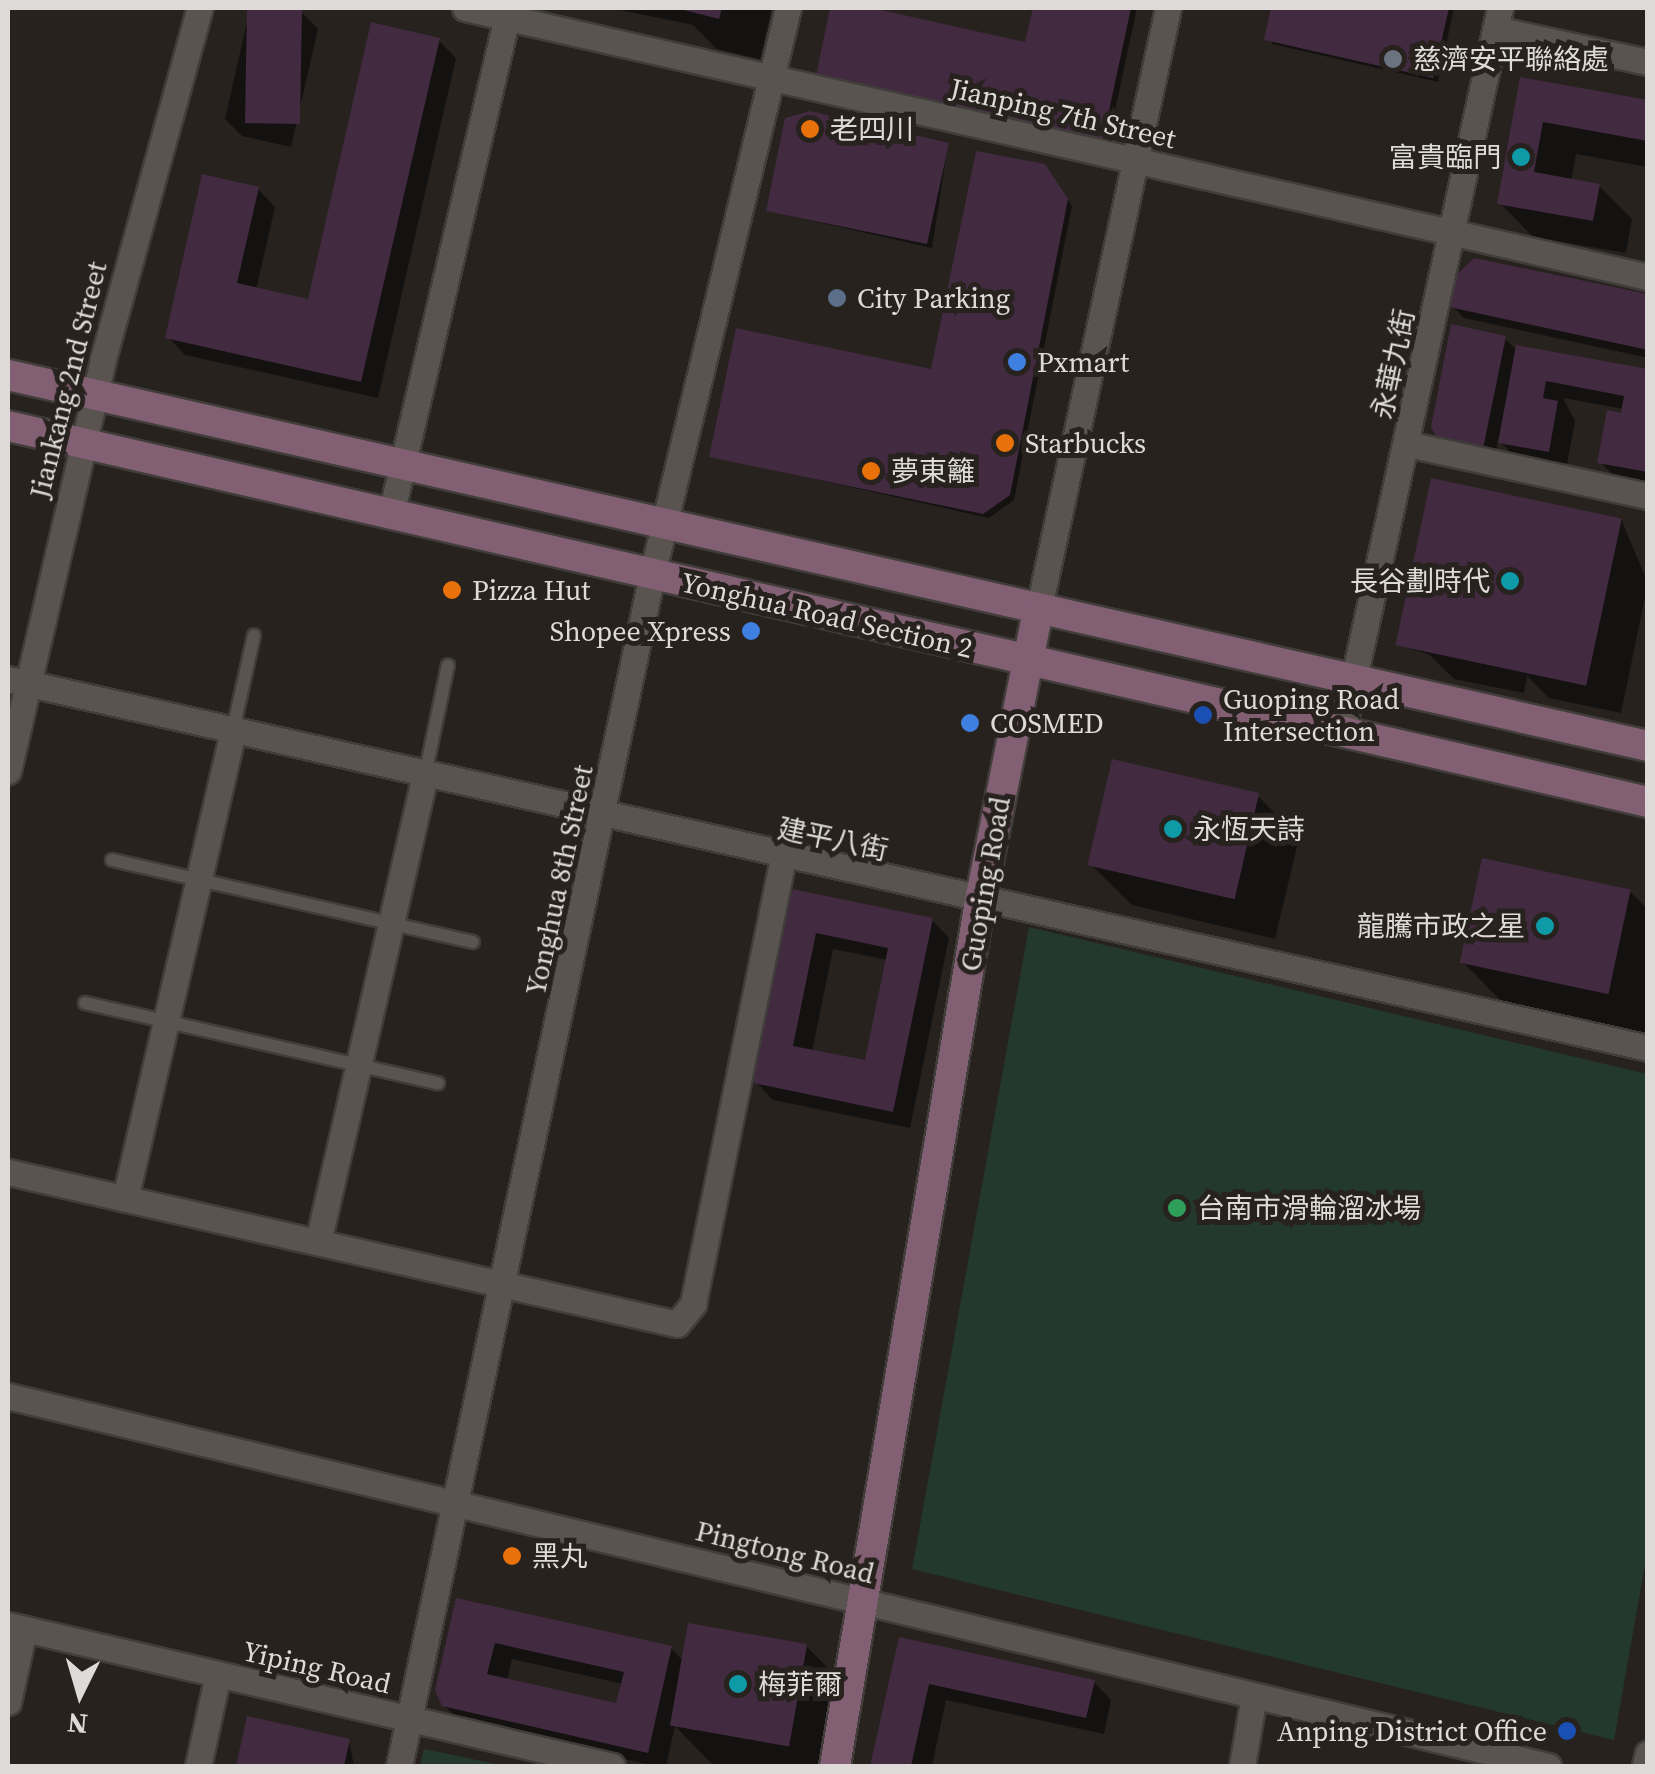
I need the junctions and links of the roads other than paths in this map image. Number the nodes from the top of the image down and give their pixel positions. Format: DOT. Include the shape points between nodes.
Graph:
graph roads {
  1 [pos="200,8"];
  2 [pos="465,8"];
  3 [pos="788,8"];
  4 [pos="1168,8"];
  5 [pos="508,12"];
  6 [pos="1498,18"];
  7 [pos="1648,62"];
  8 [pos="772,76"];
  9 [pos="1137,162"];
  10 [pos="1451,233"];
  11 [pos="1648,278"];
  12 [pos="8,375"];
  13 [pos="94,394"];
  14 [pos="8,426"];
  15 [pos="82,442"];
  16 [pos="1407,444"];
  17 [pos="402,467"];
  18 [pos="1648,496"];
  19 [pos="391,514"];
  20 [pos="665,523"];
  21 [pos="652,575"];
  22 [pos="1038,612"];
  23 [pos="254,635"];
  24 [pos="1028,661"];
  25 [pos="448,664"];
  26 [pos="1354,681"];
  27 [pos="17,682"];
  28 [pos="1342,733"];
  29 [pos="232,734"];
  30 [pos="1648,746"];
  31 [pos="8,771"];
  32 [pos="424,778"];
  33 [pos="1648,802"];
  34 [pos="602,819"];
  35 [pos="784,859"];
  36 [pos="112,860"];
  37 [pos="198,880"];
  38 [pos="980,901"];
  39 [pos="391,924"];
  40 [pos="472,942"];
  41 [pos="85,1002"];
  42 [pos="166,1021"];
  43 [pos="1648,1048"];
  44 [pos="359,1065"];
  45 [pos="438,1083"];
  46 [pos="8,1172"];
  47 [pos="125,1199"];
  48 [pos="318,1242"];
  49 [pos="504,1285"];
  50 [pos="8,1396"];
  51 [pos="456,1501"];
  52 [pos="864,1603"];
  53 [pos="16,1627"];
  54 [pos="218,1674"];
  55 [pos="1254,1696"];
  56 [pos="8,1702"];
  57 [pos="408,1720"];
  58 [pos="1648,1753"];
  59 [pos="198,1766"];
  60 [pos="399,1766"];
  61 [pos="612,1766"];
  62 [pos="834,1766"];
  63 [pos="1242,1766"];
  64 [pos="1548,1766"];
  65 [pos="1645,1766"];
  1 -- 13 [label="street, Jiankang 2nd Street"];
  2 -- 5 [label="street, Jianping 7th Street"];
  3 -- 8 [label="street, Yonghua 8th Street"];
  4 -- 9 [label="street, Guoping Road"];
  5 -- 8 [label="street, Jianping 7th Street"];
  5 -- 17 [label="street"];
  6 -- 7 [label="street"];
  6 -- 10 [label="street, 永華九街"];
  8 -- 9 [label="street, Jianping 7th Street"];
  8 -- 20 [label="street, Yonghua 8th Street"];
  9 -- 10 [label="street, Jianping 7th Street"];
  9 -- 22 [label="street, Guoping Road"];
  10 -- 11 [label="street, Jianping 7th Street"];
  10 -- 16 [label="street, 永華九街"];
  12 -- 13 [label="street, Yonghua Road Section 2"];
  13 -- 15 [label="street, Jiankang 2nd Street"];
  13 -- 17 [label="street, Yonghua Road Section 2"];
  14 -- 15 [label="street, Yonghua Road Section 2"];
  15 -- 19 [label="street, Yonghua Road Section 2"];
  15 -- 27 [label="street, Jiankang 2nd Street"];
  16 -- 18 [label="street"];
  16 -- 26 [label="street, 永華九街"];
  17 -- 19 [label="street"];
  17 -- 20 [label="street, Yonghua Road Section 2"];
  19 -- 21 [label="street, Yonghua Road Section 2"];
  20 -- 21 [label="street, Yonghua 8th Street"];
  20 -- 22 [label="street, Yonghua Road Section 2"];
  21 -- 24 [label="street, Yonghua Road Section 2"];
  21 -- 34 [label="street, Yonghua 8th Street"];
  22 -- 24 [label="street, Guoping Road"];
  22 -- 26 [label="street, Yonghua Road Section 2"];
  23 -- 29 [label="lane"];
  24 -- 28 [label="street, Yonghua Road Section 2"];
  24 -- 38 [label="street, Guoping Road"];
  25 -- 32 [label="lane"];
  26 -- 28 [label="street, 永華九街"];
  26 -- 30 [label="street, Yonghua Road Section 2"];
  27 -- 29 [label="street, 建平八街"];
  27 -- 31 [label="street, Jiankang 2nd Street"];
  28 -- 33 [label="street, Yonghua Road Section 2"];
  29 -- 32 [label="street, 建平八街"];
  29 -- 37 [label="street"];
  32 -- 34 [label="street, 建平八街"];
  32 -- 39 [label="street"];
  34 -- 35 [label="street, 建平八街"];
  34 -- 49 [label="street, Yonghua 8th Street"];
  35 -- 38 [label="street, 建平八街"];
  35 -- 49 [label="street" via="693,1304 677,1324"];
  36 -- 37 [label="lane"];
  37 -- 39 [label="lane"];
  37 -- 42 [label="street"];
  38 -- 43 [label="street, 建平八街"];
  38 -- 52 [label="street, Guoping Road"];
  39 -- 40 [label="lane"];
  39 -- 44 [label="street"];
  41 -- 42 [label="lane"];
  42 -- 44 [label="lane"];
  42 -- 47 [label="street"];
  44 -- 45 [label="lane"];
  44 -- 48 [label="street"];
  46 -- 47 [label="street"];
  47 -- 48 [label="street"];
  48 -- 49 [label="street"];
  49 -- 51 [label="street, Yonghua 8th Street"];
  50 -- 51 [label="street, Pingtong Road"];
  51 -- 52 [label="street, Pingtong Road"];
  51 -- 57 [label="street, Yonghua 8th Street"];
  52 -- 55 [label="street, Pingtong Road"];
  52 -- 62 [label="street, Guoping Road"];
  53 -- 54 [label="street, Yiping Road"];
  53 -- 56 [label="street"];
  54 -- 57 [label="street, Yiping Road"];
  54 -- 59 [label="street"];
  55 -- 63 [label="street"];
  55 -- 64 [label="street, Pingtong Road"];
  57 -- 60 [label="street, Yonghua 8th Street"];
  57 -- 61 [label="street, Yiping Road"];
  58 -- 65 [label="street"];
}
